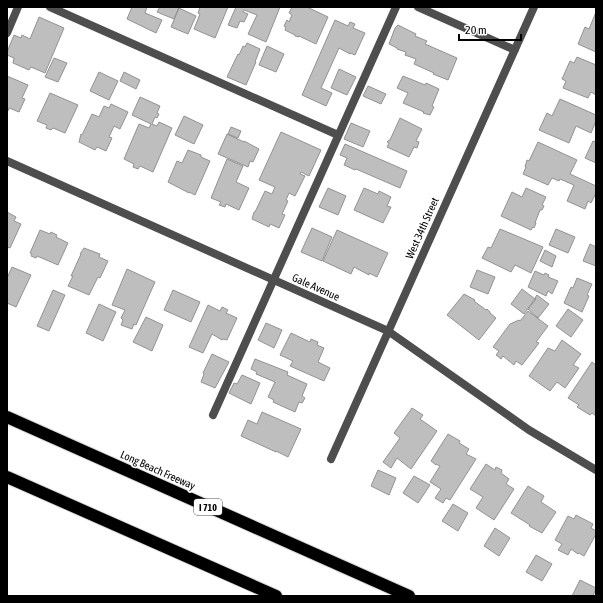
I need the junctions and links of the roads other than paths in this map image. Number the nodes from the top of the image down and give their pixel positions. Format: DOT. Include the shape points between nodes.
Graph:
graph roads {
  1 [pos="18,7"];
  2 [pos="50,7"];
  3 [pos="396,7"];
  4 [pos="418,7"];
  5 [pos="534,7"];
  6 [pos="7,33"];
  7 [pos="515,50"];
  8 [pos="338,135"];
  9 [pos="7,161"];
  10 [pos="274,280"];
  11 [pos="388,331"];
  12 [pos="213,415"];
  13 [pos="7,417"];
  14 [pos="331,459"];
  15 [pos="596,470"];
  16 [pos="7,477"];
  17 [pos="276,596"];
  18 [pos="409,596"];
  1 -- 6 [label="street"];
  2 -- 8 [label="street"];
  3 -- 8 [label="street"];
  4 -- 7 [label="street"];
  5 -- 7 [label="street, West 34th Street"];
  7 -- 11 [label="street, West 34th Street"];
  8 -- 10 [label="street"];
  9 -- 10 [label="street, Gale Avenue"];
  10 -- 11 [label="street, Gale Avenue"];
  10 -- 12 [label="street"];
  11 -- 14 [label="street, West 34th Street"];
  11 -- 15 [label="street, Gale Avenue" via="529,430"];
  13 -- 18 [label="highway, Long Beach Freeway / I 710"];
  16 -- 17 [label="highway"];
}
